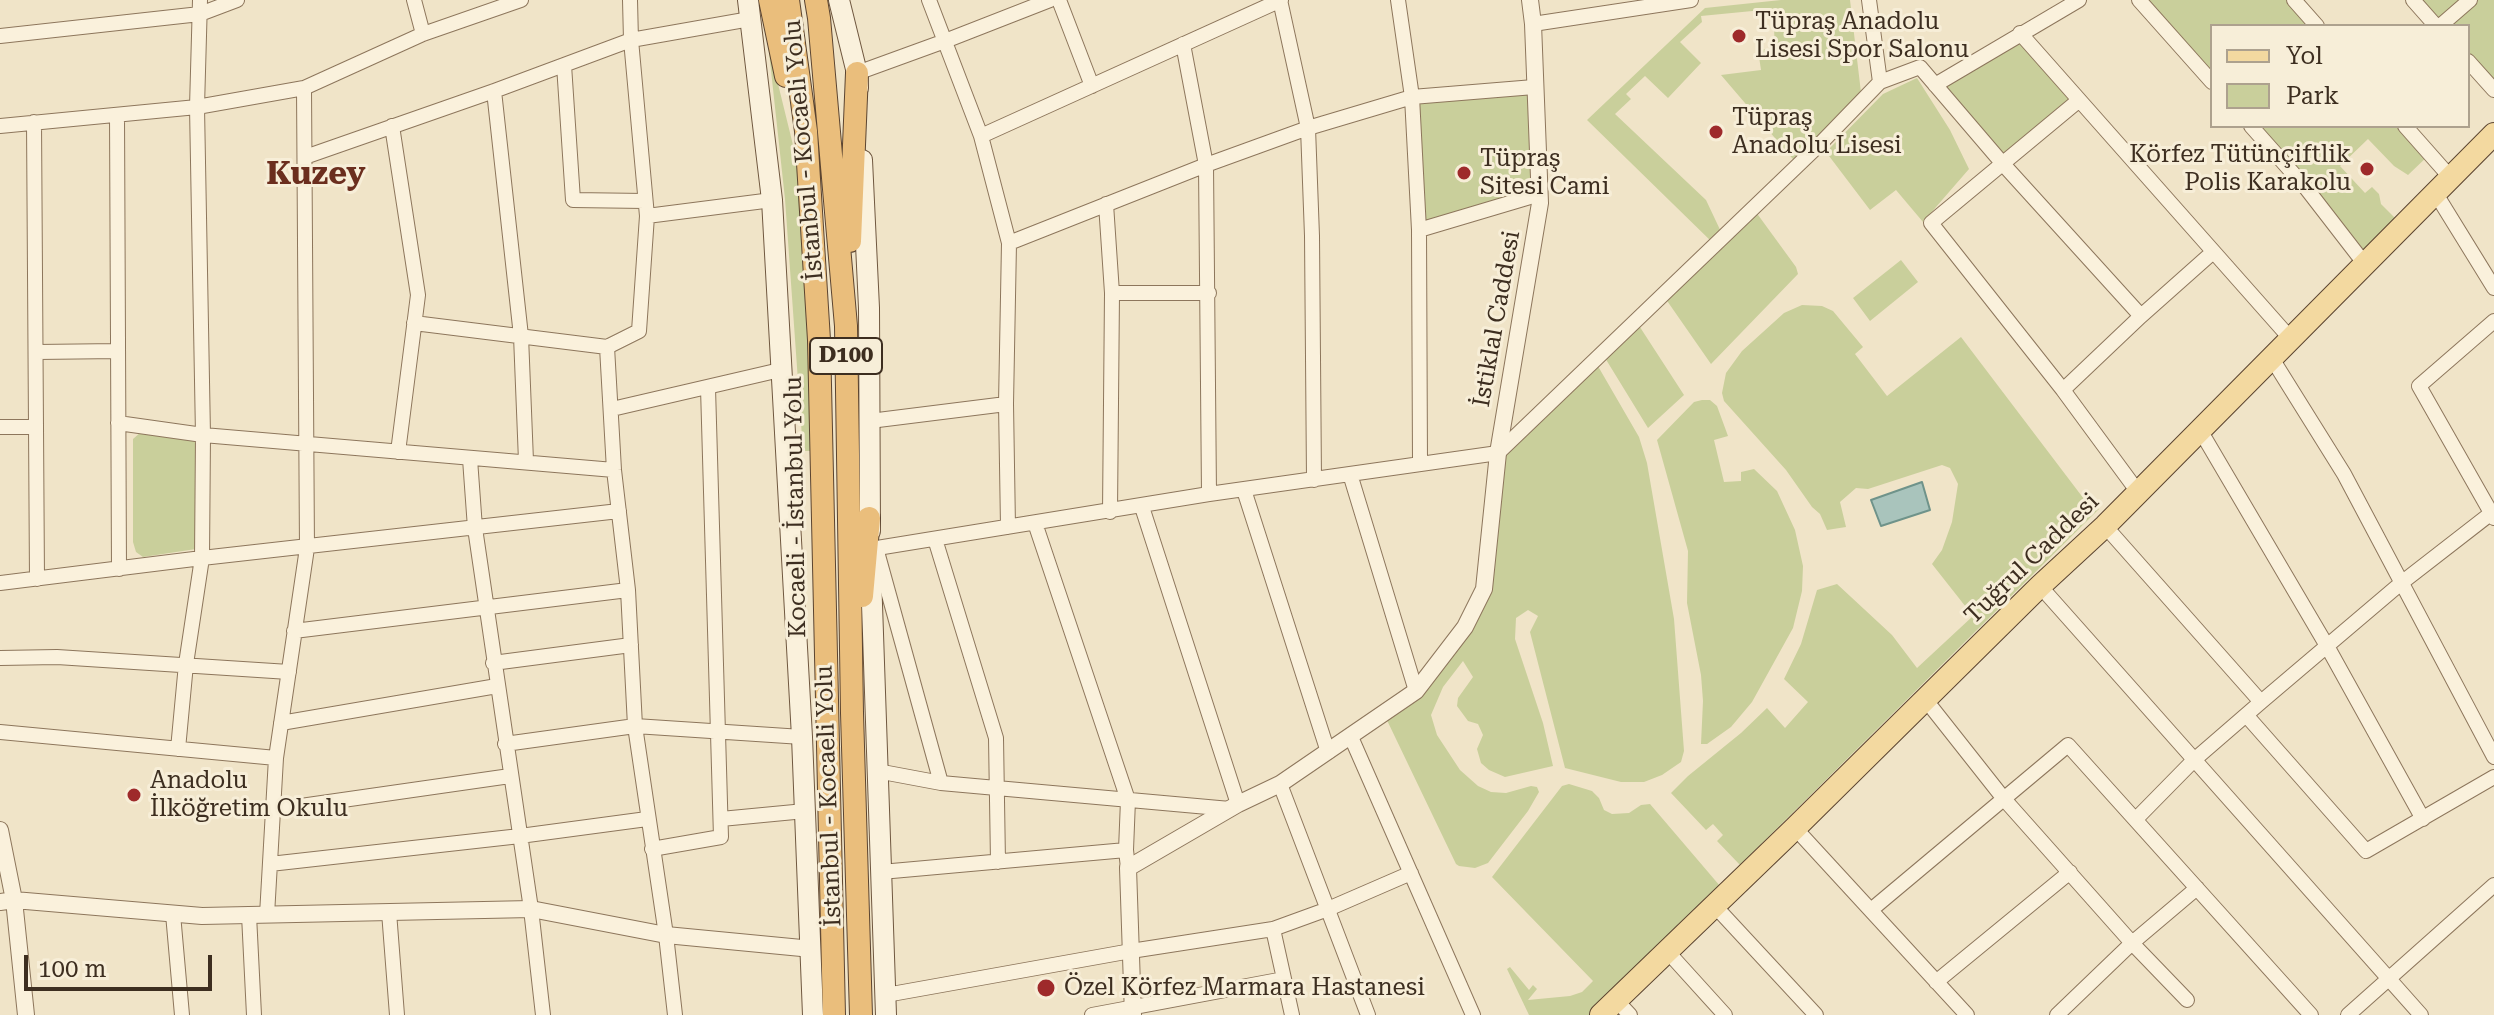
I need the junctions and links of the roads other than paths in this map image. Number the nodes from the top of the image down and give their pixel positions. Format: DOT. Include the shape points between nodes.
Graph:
graph roads {
  1 [pos="237,0"];
  2 [pos="414,0"];
  3 [pos="521,0"];
  4 [pos="630,0"];
  5 [pos="770,0"];
  6 [pos="788,0"];
  7 [pos="816,0"];
  8 [pos="839,0"];
  9 [pos="929,0"];
  10 [pos="1050,0"];
  11 [pos="1059,0"];
  12 [pos="1281,0"];
  13 [pos="1398,0"];
  14 [pos="1530,0"];
  15 [pos="1691,0"];
  16 [pos="1869,0"];
  17 [pos="2079,0"];
  18 [pos="2139,0"];
  19 [pos="2294,0"];
  20 [pos="2413,0"];
  21 [pos="2470,0"];
  22 [pos="1638,3"];
  23 [pos="200,7"];
  24 [pos="749,9"];
  25 [pos="1533,24"];
  26 [pos="2315,24"];
  27 [pos="2436,24"];
  28 [pos="2440,24"];
  29 [pos="2020,33"];
  30 [pos="423,34"];
  31 [pos="0,36"];
  32 [pos="631,40"];
  33 [pos="945,41"];
  34 [pos="1183,44"];
  35 [pos="2470,63"];
  36 [pos="564,65"];
  37 [pos="857,73"];
  38 [pos="2210,80"];
  39 [pos="1880,82"];
  40 [pos="1935,85"];
  41 [pos="1092,86"];
  42 [pos="1534,87"];
  43 [pos="304,88"];
  44 [pos="2494,90"];
  45 [pos="494,91"];
  46 [pos="1412,97"];
  47 [pos="2078,101"];
  48 [pos="197,107"];
  49 [pos="117,115"];
  50 [pos="34,122"];
  51 [pos="0,126"];
  52 [pos="392,126"];
  53 [pos="1308,128"];
  54 [pos="2253,128"];
  55 [pos="2406,128"];
  56 [pos="2494,134"];
  57 [pos="981,136"];
  58 [pos="305,157"];
  59 [pos="2003,164"];
  60 [pos="1206,165"];
  61 [pos="810,186"];
  62 [pos="2443,186"];
  63 [pos="1540,194"];
  64 [pos="772,200"];
  65 [pos="1106,204"];
  66 [pos="646,209"];
  67 [pos="1419,230"];
  68 [pos="1009,243"];
  69 [pos="2213,252"];
  70 [pos="2364,263"];
  71 [pos="2494,288"];
  72 [pos="1112,293"];
  73 [pos="1209,293"];
  74 [pos="2141,316"];
  75 [pos="2494,321"];
  76 [pos="414,323"];
  77 [pos="846,326"];
  78 [pos="521,336"];
  79 [pos="2290,338"];
  80 [pos="607,347"];
  81 [pos="118,351"];
  82 [pos="37,352"];
  83 [pos="2271,357"];
  84 [pos="780,370"];
  85 [pos="708,388"];
  86 [pos="2063,390"];
  87 [pos="1006,404"];
  88 [pos="612,409"];
  89 [pos="870,421"];
  90 [pos="118,423"];
  91 [pos="0,427"];
  92 [pos="36,427"];
  93 [pos="2200,430"];
  94 [pos="203,435"];
  95 [pos="306,444"];
  96 [pos="398,452"];
  97 [pos="1498,453"];
  98 [pos="470,459"];
  99 [pos="526,461"];
  100 [pos="1420,463"];
  101 [pos="614,470"];
  102 [pos="1350,474"];
  103 [pos="1314,480"];
  104 [pos="1244,490"];
  105 [pos="2138,492"];
  106 [pos="1209,494"];
  107 [pos="1142,507"];
  108 [pos="619,511"];
  109 [pos="1110,512"];
  110 [pos="2493,514"];
  111 [pos="869,518"];
  112 [pos="1035,523"];
  113 [pos="2105,526"];
  114 [pos="1008,527"];
  115 [pos="475,528"];
  116 [pos="935,539"];
  117 [pos="307,548"];
  118 [pos="873,548"];
  119 [pos="202,558"];
  120 [pos="119,569"];
  121 [pos="37,579"];
  122 [pos="0,583"];
  123 [pos="2400,584"];
  124 [pos="2040,586"];
  125 [pos="628,590"];
  126 [pos="486,607"];
  127 [pos="294,631"];
  128 [pos="631,645"];
  129 [pos="2327,646"];
  130 [pos="0,658"];
  131 [pos="493,663"];
  132 [pos="186,664"];
  133 [pos="289,672"];
  134 [pos="497,686"];
  135 [pos="1416,691"];
  136 [pos="1925,699"];
  137 [pos="2261,702"];
  138 [pos="852,713"];
  139 [pos="2246,715"];
  140 [pos="281,723"];
  141 [pos="635,726"];
  142 [pos="720,730"];
  143 [pos="0,732"];
  144 [pos="802,737"];
  145 [pos="1351,737"];
  146 [pos="505,744"];
  147 [pos="178,749"];
  148 [pos="1328,752"];
  149 [pos="2494,757"];
  150 [pos="276,758"];
  151 [pos="2194,760"];
  152 [pos="877,771"];
  153 [pos="510,776"];
  154 [pos="2494,777"];
  155 [pos="941,783"];
  156 [pos="1280,784"];
  157 [pos="998,788"];
  158 [pos="2004,799"];
  159 [pos="1128,800"];
  160 [pos="1234,806"];
  161 [pos="273,810"];
  162 [pos="805,811"];
  163 [pos="647,819"];
  164 [pos="721,819"];
  165 [pos="2136,819"];
  166 [pos="2423,819"];
  167 [pos="1795,828"];
  168 [pos="0,830"];
  169 [pos="520,836"];
  170 [pos="652,849"];
  171 [pos="1126,850"];
  172 [pos="998,862"];
  173 [pos="270,864"];
  174 [pos="1128,868"];
  175 [pos="881,872"];
  176 [pos="2070,872"];
  177 [pos="1411,873"];
  178 [pos="2494,885"];
  179 [pos="2197,888"];
  180 [pos="7,901"];
  181 [pos="1714,905"];
  182 [pos="531,909"];
  183 [pos="1328,909"];
  184 [pos="1871,910"];
  185 [pos="389,912"];
  186 [pos="173,914"];
  187 [pos="249,915"];
  188 [pos="267,915"];
  189 [pos="1273,929"];
  190 [pos="666,935"];
  191 [pos="2132,943"];
  192 [pos="812,949"];
  193 [pos="1131,951"];
  194 [pos="1667,951"];
  195 [pos="1284,979"];
  196 [pos="2389,980"];
  197 [pos="1936,982"];
  198 [pos="2187,1000"];
  199 [pos="886,1005"];
  200 [pos="1616,1010"];
  201 [pos="1133,1011"];
  202 [pos="26,1015"];
  203 [pos="170,1015"];
  204 [pos="182,1015"];
  205 [pos="254,1015"];
  206 [pos="397,1015"];
  207 [pos="543,1015"];
  208 [pos="675,1015"];
  209 [pos="813,1015"];
  210 [pos="834,1015"];
  211 [pos="861,1015"];
  212 [pos="1092,1015"];
  213 [pos="1292,1015"];
  214 [pos="1368,1015"];
  215 [pos="1473,1015"];
  216 [pos="1725,1015"];
  217 [pos="1816,1015"];
  218 [pos="1967,1015"];
  219 [pos="2057,1015"];
  220 [pos="2311,1015"];
  221 [pos="2348,1015"];
  222 [pos="2421,1015"];
  1 -- 23 [label="street"];
  2 -- 30 [label="street"];
  3 -- 30 [label="street"];
  4 -- 32 [label="street"];
  5 -- 61 [label="highway"];
  6 -- 61 [label="highway, Kocaeli - İstanbul Yolu / D100"];
  7 -- 77 [label="highway, İstanbul - Kocaeli Yolu / D100"];
  8 -- 37 [label="main road"];
  9 -- 33 [label="street"];
  10 -- 33 [label="street"];
  11 -- 41 [label="street"];
  12 -- 34 [label="street"];
  12 -- 53 [label="street"];
  13 -- 46 [label="street"];
  14 -- 25 [label="street, İstiklal Caddesi"];
  15 -- 22 [label="street"];
  16 -- 39 [label="street"];
  17 -- 29 [label="street"];
  18 -- 38 [label="street"];
  19 -- 26 [label="street"];
  20 -- 27 [label="street"];
  21 -- 28 [label="street"];
  22 -- 25 [label="street"];
  23 -- 31 [label="street"];
  23 -- 48 [label="street"];
  24 -- 32 [label="street"];
  24 -- 64 [label="main road"];
  25 -- 42 [label="street, İstiklal Caddesi"];
  29 -- 40 [label="street"];
  29 -- 47 [label="street"];
  30 -- 43 [label="street"];
  32 -- 36 [label="street"];
  32 -- 66 [label="street"];
  33 -- 37 [label="street"];
  33 -- 57 [label="street"];
  34 -- 41 [label="street"];
  34 -- 60 [label="street"];
  35 -- 44 [label="street"];
  36 -- 45 [label="street"];
  36 -- 66 [label="street" via="573,200"];
  37 -- 77 [label="highway"];
  37 -- 89 [label="main road"];
  39 -- 40 [label="street" via="1920,67"];
  39 -- 97 [label="street"];
  40 -- 59 [label="street"];
  41 -- 57 [label="street"];
  42 -- 46 [label="street"];
  42 -- 63 [label="street, İstiklal Caddesi"];
  43 -- 48 [label="street"];
  43 -- 58 [label="street"];
  45 -- 52 [label="street"];
  45 -- 78 [label="street"];
  46 -- 53 [label="street"];
  46 -- 67 [label="street"];
  47 -- 59 [label="street"];
  47 -- 69 [label="street"];
  48 -- 49 [label="street"];
  48 -- 94 [label="street"];
  49 -- 50 [label="street"];
  49 -- 81 [label="street"];
  50 -- 51 [label="street"];
  50 -- 82 [label="street"];
  52 -- 58 [label="street"];
  52 -- 76 [label="street" via="418,295"];
  53 -- 60 [label="street"];
  53 -- 103 [label="street"];
  54 -- 70 [label="street"];
  55 -- 62 [label="street"];
  56 -- 62 [label="main road, Tuğrul Caddesi"];
  57 -- 68 [label="street"];
  58 -- 95 [label="street"];
  59 -- 74 [label="street"];
  59 -- 86 [label="street" via="1931,223"];
  60 -- 65 [label="street"];
  60 -- 73 [label="street"];
  61 -- 210 [label="highway, Kocaeli - İstanbul Yolu / D100" via="819,340"];
  62 -- 70 [label="main road, Tuğrul Caddesi"];
  62 -- 71 [label="street"];
  63 -- 67 [label="street"];
  63 -- 97 [label="street, İstiklal Caddesi"];
  64 -- 66 [label="street"];
  64 -- 84 [label="main road"];
  65 -- 68 [label="street"];
  65 -- 72 [label="street"];
  66 -- 80 [label="street" via="639,331"];
  67 -- 100 [label="street"];
  68 -- 87 [label="street"];
  69 -- 74 [label="street"];
  69 -- 79 [label="street"];
  70 -- 79 [label="main road, Tuğrul Caddesi"];
  72 -- 73 [label="street"];
  72 -- 109 [label="street"];
  73 -- 106 [label="street"];
  74 -- 86 [label="street"];
  75 -- 110 [label="street" via="2419,386"];
  76 -- 78 [label="street"];
  76 -- 96 [label="street"];
  77 -- 138 [label="highway, İstanbul - Kocaeli Yolu / D100"];
  78 -- 80 [label="street"];
  78 -- 99 [label="street"];
  79 -- 83 [label="main road, Tuğrul Caddesi"];
  80 -- 88 [label="street"];
  81 -- 82 [label="street"];
  81 -- 90 [label="street"];
  82 -- 92 [label="street"];
  83 -- 93 [label="main road, Tuğrul Caddesi"];
  83 -- 123 [label="street" via="2344,474"];
  84 -- 85 [label="street"];
  84 -- 144 [label="main road"];
  85 -- 88 [label="street"];
  85 -- 142 [label="street"];
  86 -- 105 [label="street"];
  87 -- 89 [label="street"];
  87 -- 114 [label="street"];
  88 -- 101 [label="street"];
  89 -- 111 [label="main road"];
  90 -- 94 [label="street"];
  90 -- 120 [label="street"];
  91 -- 92 [label="street"];
  92 -- 121 [label="street"];
  93 -- 105 [label="main road, Tuğrul Caddesi"];
  93 -- 129 [label="street"];
  94 -- 95 [label="street"];
  94 -- 119 [label="street"];
  95 -- 96 [label="street"];
  95 -- 117 [label="street"];
  96 -- 98 [label="street"];
  97 -- 100 [label="street"];
  97 -- 135 [label="street, İstiklal Caddesi" via="1484,589 1465,627"];
  98 -- 99 [label="street"];
  98 -- 115 [label="street"];
  99 -- 101 [label="street"];
  100 -- 102 [label="street"];
  101 -- 108 [label="street"];
  102 -- 103 [label="street"];
  102 -- 135 [label="street"];
  103 -- 104 [label="street"];
  104 -- 106 [label="street"];
  104 -- 148 [label="street"];
  105 -- 113 [label="main road, Tuğrul Caddesi"];
  106 -- 107 [label="street"];
  107 -- 109 [label="street"];
  107 -- 160 [label="street"];
  108 -- 115 [label="street"];
  108 -- 125 [label="street"];
  109 -- 112 [label="street"];
  110 -- 123 [label="street"];
  111 -- 118 [label="main road"];
  111 -- 138 [label="highway"];
  112 -- 114 [label="street"];
  112 -- 159 [label="street"];
  113 -- 124 [label="main road, Tuğrul Caddesi"];
  113 -- 137 [label="street"];
  114 -- 116 [label="street"];
  115 -- 117 [label="street"];
  115 -- 126 [label="street"];
  116 -- 118 [label="street"];
  116 -- 157 [label="street" via="996,738"];
  117 -- 119 [label="street"];
  117 -- 127 [label="street"];
  118 -- 152 [label="main road"];
  118 -- 155 [label="street"];
  119 -- 120 [label="street"];
  119 -- 132 [label="street"];
  120 -- 121 [label="street"];
  121 -- 122 [label="street"];
  123 -- 129 [label="street"];
  123 -- 149 [label="street"];
  124 -- 136 [label="main road, Tuğrul Caddesi"];
  124 -- 151 [label="street"];
  125 -- 126 [label="street"];
  125 -- 128 [label="street"];
  126 -- 127 [label="street"];
  126 -- 131 [label="street"];
  127 -- 133 [label="street"];
  128 -- 131 [label="street"];
  128 -- 141 [label="street"];
  129 -- 137 [label="street"];
  129 -- 166 [label="street"];
  130 -- 132 [label="street"];
  131 -- 134 [label="street"];
  132 -- 133 [label="street"];
  132 -- 147 [label="street"];
  133 -- 140 [label="street"];
  134 -- 140 [label="street"];
  134 -- 146 [label="street"];
  135 -- 145 [label="street, İstiklal Caddesi"];
  136 -- 158 [label="street"];
  136 -- 167 [label="main road, Tuğrul Caddesi"];
  137 -- 139 [label="street"];
  138 -- 211 [label="highway, İstanbul - Kocaeli Yolu / D100"];
  139 -- 151 [label="street"];
  139 -- 166 [label="street" via="2366,851"];
  140 -- 150 [label="street"];
  141 -- 142 [label="street"];
  141 -- 146 [label="street"];
  141 -- 163 [label="street"];
  142 -- 144 [label="street"];
  142 -- 164 [label="street"];
  143 -- 147 [label="street"];
  144 -- 162 [label="main road"];
  145 -- 148 [label="street, İstiklal Caddesi"];
  145 -- 177 [label="street"];
  146 -- 153 [label="street"];
  147 -- 150 [label="street"];
  148 -- 156 [label="street, İstiklal Caddesi"];
  150 -- 161 [label="street"];
  151 -- 165 [label="street"];
  151 -- 196 [label="street"];
  152 -- 155 [label="street"];
  152 -- 175 [label="main road"];
  153 -- 161 [label="street"];
  153 -- 169 [label="street"];
  154 -- 166 [label="street"];
  155 -- 157 [label="street"];
  156 -- 160 [label="street, İstiklal Caddesi"];
  156 -- 183 [label="street"];
  157 -- 159 [label="street"];
  157 -- 172 [label="street"];
  158 -- 165 [label="street" via="2068,745"];
  158 -- 176 [label="street"];
  158 -- 184 [label="street"];
  159 -- 160 [label="street"];
  159 -- 171 [label="street"];
  160 -- 174 [label="street, İstiklal Caddesi"];
  161 -- 173 [label="street"];
  162 -- 164 [label="street"];
  162 -- 192 [label="main road"];
  163 -- 169 [label="street"];
  163 -- 170 [label="street"];
  164 -- 170 [label="street" via="721,837"];
  165 -- 179 [label="street"];
  167 -- 181 [label="main road, Tuğrul Caddesi"];
  167 -- 184 [label="street"];
  168 -- 180 [label="street"];
  169 -- 173 [label="street"];
  169 -- 182 [label="street"];
  170 -- 190 [label="street"];
  171 -- 172 [label="street"];
  171 -- 174 [label="street"];
  172 -- 175 [label="street"];
  173 -- 188 [label="street"];
  174 -- 193 [label="street"];
  175 -- 199 [label="main road"];
  176 -- 191 [label="street"];
  176 -- 197 [label="street"];
  177 -- 183 [label="street"];
  177 -- 215 [label="street"];
  178 -- 196 [label="street"];
  179 -- 191 [label="street"];
  179 -- 220 [label="street"];
  180 -- 186 [label="street"];
  180 -- 202 [label="street"];
  181 -- 194 [label="main road, Tuğrul Caddesi"];
  181 -- 217 [label="street"];
  182 -- 185 [label="street"];
  182 -- 190 [label="street"];
  182 -- 207 [label="street"];
  183 -- 189 [label="street"];
  183 -- 214 [label="street"];
  184 -- 197 [label="street"];
  185 -- 188 [label="street"];
  185 -- 206 [label="street"];
  186 -- 187 [label="street"];
  186 -- 204 [label="street"];
  187 -- 188 [label="street"];
  187 -- 205 [label="street"];
  189 -- 193 [label="street"];
  189 -- 195 [label="street"];
  190 -- 192 [label="street"];
  190 -- 208 [label="street"];
  191 -- 198 [label="street"];
  191 -- 219 [label="street"];
  192 -- 209 [label="main road"];
  193 -- 199 [label="street"];
  193 -- 201 [label="street"];
  194 -- 200 [label="main road, Tuğrul Caddesi"];
  194 -- 216 [label="street"];
  195 -- 201 [label="street"];
  195 -- 213 [label="street"];
  196 -- 221 [label="street"];
  196 -- 222 [label="street"];
  197 -- 218 [label="street"];
  201 -- 212 [label="street"];
  203 -- 204 [label="street"];
}
